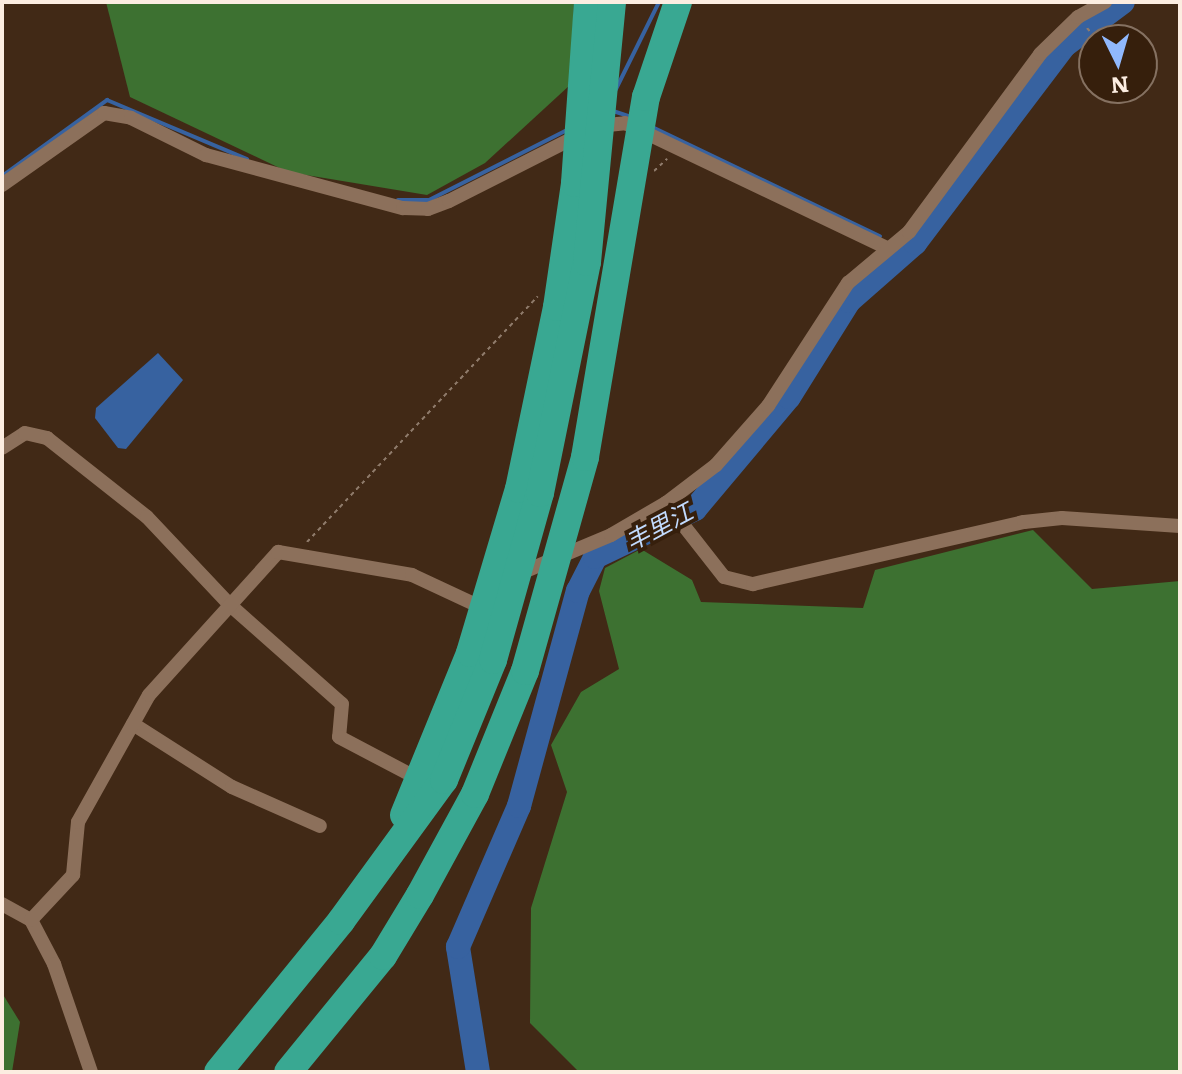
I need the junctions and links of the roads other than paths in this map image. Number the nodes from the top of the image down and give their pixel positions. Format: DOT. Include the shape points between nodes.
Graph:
graph roads {
  1 [pos="588,2"];
  2 [pos="612,2"];
  3 [pos="626,2"];
  4 [pos="678,2"];
  5 [pos="1105,2"];
  6 [pos="2,185"];
  7 [pos="885,247"];
  8 [pos="2,448"];
  9 [pos="668,506"];
  10 [pos="1180,526"];
  11 [pos="507,583"];
  12 [pos="230,605"];
  13 [pos="485,609"];
  14 [pos="133,724"];
  15 [pos="443,781"];
  16 [pos="320,826"];
  17 [pos="2,904"];
  18 [pos="31,920"];
  19 [pos="91,1072"];
  20 [pos="218,1072"];
  21 [pos="288,1072"];
  1 -- 15 [label="highway" via="575,183 543,378"];
  2 -- 15 [label="highway" via="587,262 565,380 493,660"];
  3 -- 15 [label="highway" via="616,143 580,383 523,605"];
  4 -- 15 [label="highway" via="646,97 585,457 525,671"];
  5 -- 7 [label="street" via="1078,17 1040,54 909,232"];
  6 -- 7 [label="street" via="104,113 131,118 206,155 403,208 428,209 609,123 625,123"];
  7 -- 9 [label="street" via="848,283 768,406 716,465"];
  8 -- 12 [label="street" via="25,433 47,438 147,517"];
  9 -- 10 [label="street" via="724,577 753,584 1024,522 1062,518"];
  9 -- 11 [label="street"];
  12 -- 13 [label="street" via="278,552 412,575"];
  12 -- 14 [label="street" via="149,695"];
  12 -- 15 [label="street" via="342,704 339,737"];
  14 -- 16 [label="street" via="232,787"];
  14 -- 18 [label="street" via="78,822 73,875"];
  15 -- 20 [label="highway"];
  15 -- 21 [label="highway" via="420,895 383,956"];
  17 -- 18 [label="street"];
  18 -- 19 [label="street" via="54,964"];
}
